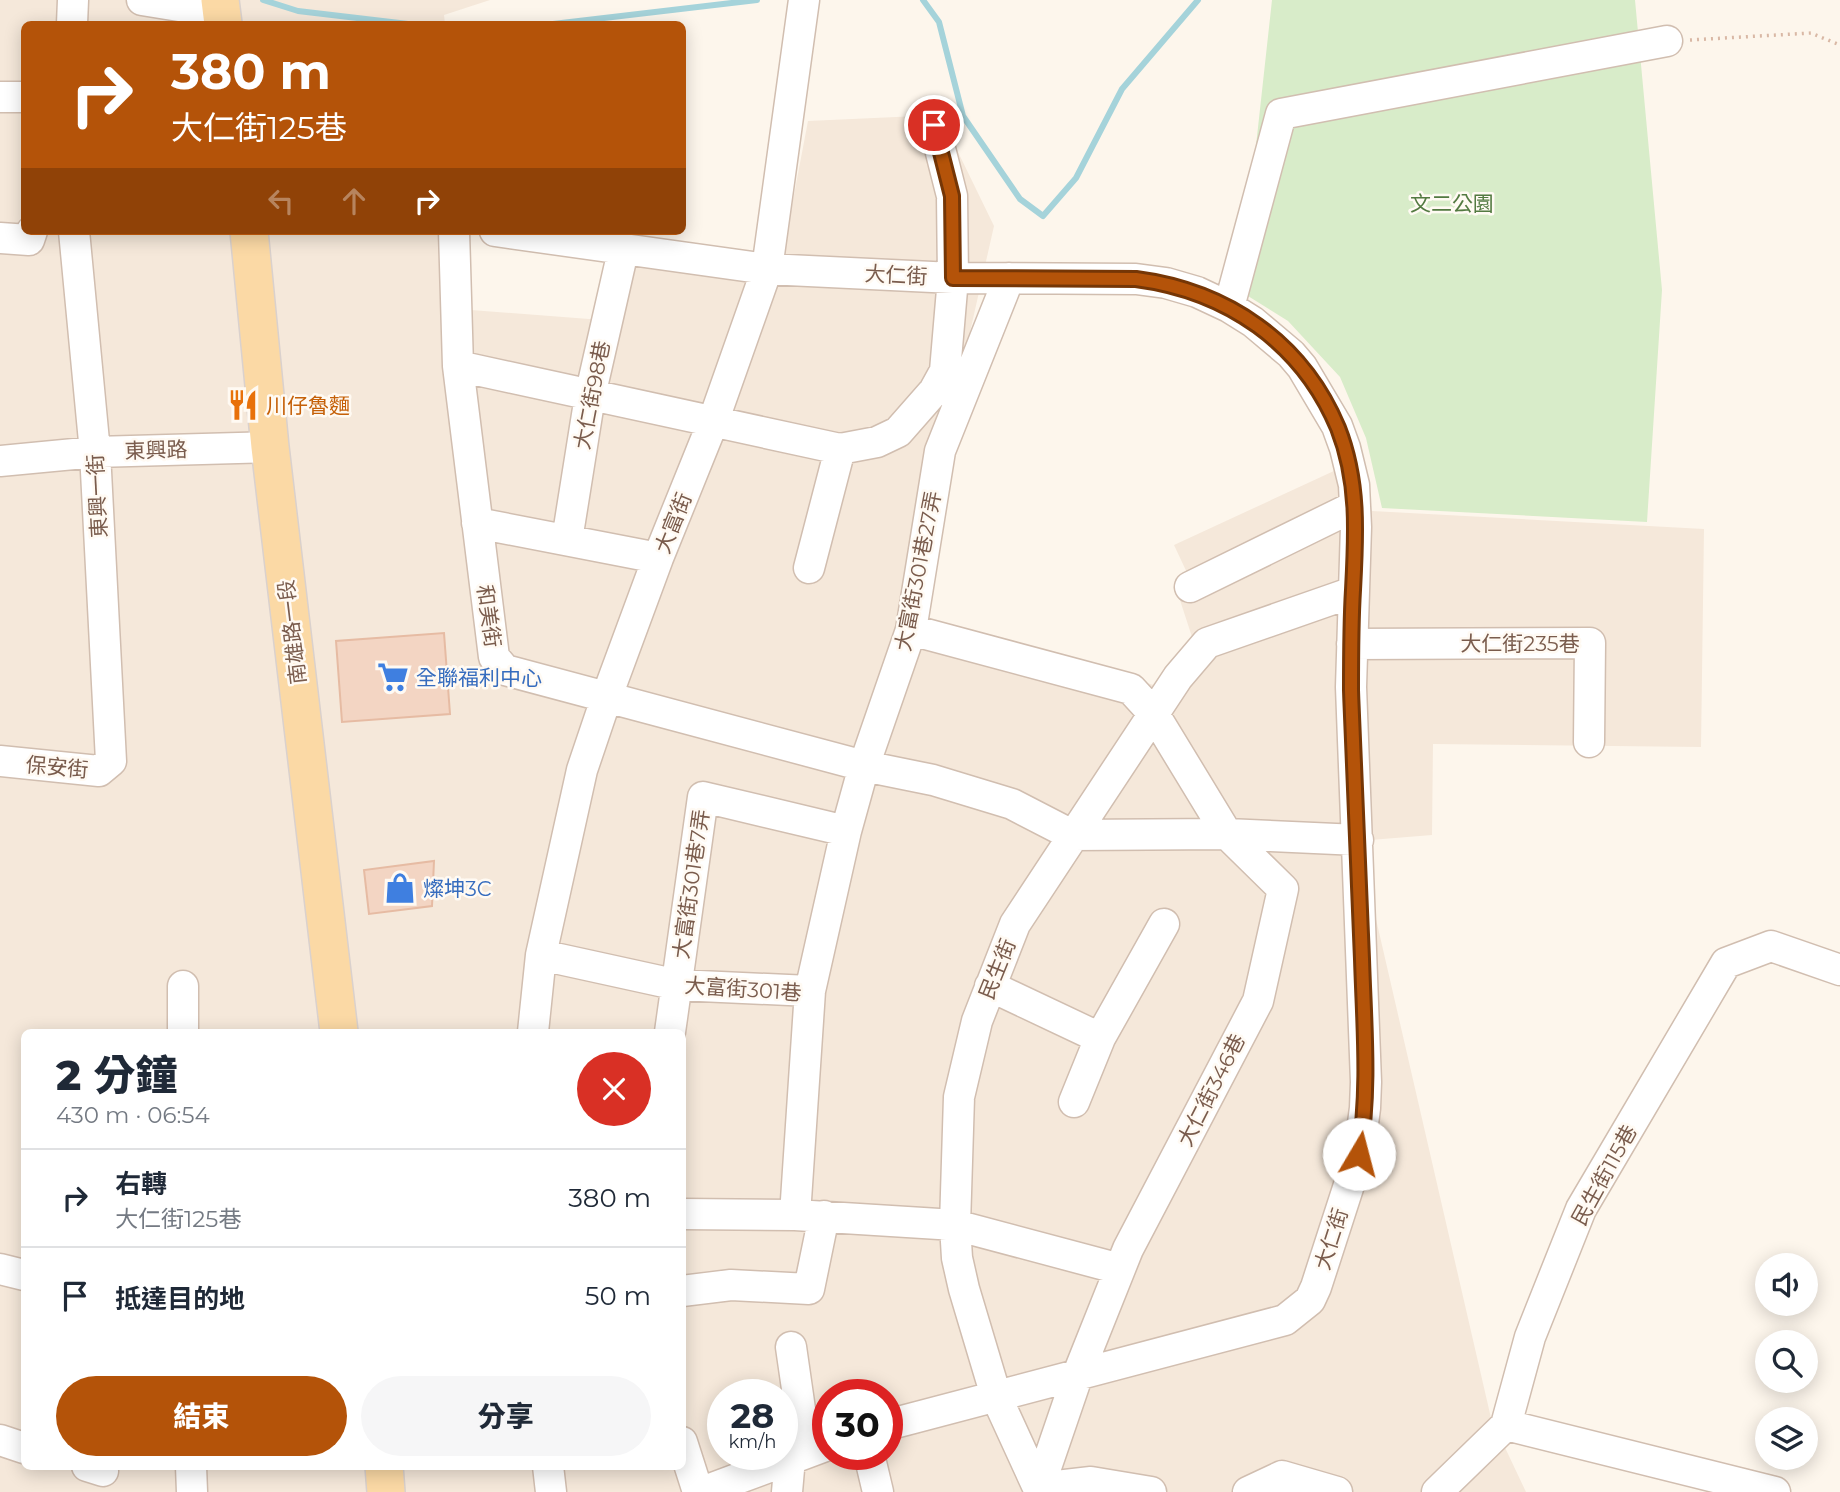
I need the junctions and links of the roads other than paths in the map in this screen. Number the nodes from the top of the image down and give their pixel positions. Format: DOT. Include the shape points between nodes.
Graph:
graph roads {
  1 [pos="73,0"];
  2 [pos="142,0"];
  3 [pos="804,6"];
  4 [pos="222,12"];
  5 [pos="72,21"];
  6 [pos="1667,41"];
  7 [pos="0,97"];
  8 [pos="21,97"];
  9 [pos="934,125"];
  10 [pos="31,235"];
  11 [pos="74,235"];
  12 [pos="249,235"];
  13 [pos="454,235"];
  14 [pos="521,235"];
  15 [pos="0,238"];
  16 [pos="623,251"];
  17 [pos="766,269"];
  18 [pos="953,278"];
  19 [pos="1009,278"];
  20 [pos="1229,307"];
  21 [pos="458,366"];
  22 [pos="590,396"];
  23 [pos="713,422"];
  24 [pos="270,447"];
  25 [pos="840,449"];
  26 [pos="96,452"];
  27 [pos="0,461"];
  28 [pos="1355,506"];
  29 [pos="477,523"];
  30 [pos="567,540"];
  31 [pos="658,558"];
  32 [pos="808,568"];
  33 [pos="1190,587"];
  34 [pos="1353,593"];
  35 [pos="911,630"];
  36 [pos="1352,644"];
  37 [pos="607,696"];
  38 [pos="1154,714"];
  39 [pos="1588,742"];
  40 [pos="0,761"];
  41 [pos="111,761"];
  42 [pos="864,766"];
  43 [pos="846,831"];
  44 [pos="1227,834"];
  45 [pos="1072,835"];
  46 [pos="1358,841"];
  47 [pos="1164,924"];
  48 [pos="541,955"];
  49 [pos="1840,970"];
  50 [pos="678,985"];
  51 [pos="183,986"];
  52 [pos="990,986"];
  53 [pos="810,990"];
  54 [pos="183,1029"];
  55 [pos="339,1029"];
  56 [pos="533,1029"];
  57 [pos="671,1029"];
  58 [pos="1100,1038"];
  59 [pos="1074,1101"];
  60 [pos="686,1214"];
  61 [pos="809,1215"];
  62 [pos="955,1225"];
  63 [pos="0,1269"];
  64 [pos="1120,1269"];
  65 [pos="21,1274"];
  66 [pos="686,1291"];
  67 [pos="791,1347"];
  68 [pos="1078,1374"];
  69 [pos="796,1379"];
  70 [pos="798,1396"];
  71 [pos="996,1396"];
  72 [pos="903,1421"];
  73 [pos="1506,1426"];
  74 [pos="0,1440"];
  75 [pos="21,1446"];
  76 [pos="798,1451"];
  77 [pos="686,1453"];
  78 [pos="191,1470"];
  79 [pos="384,1470"];
  80 [pos="548,1470"];
  81 [pos="758,1470"];
  82 [pos="789,1470"];
  83 [pos="873,1470"];
  84 [pos="1741,1488"];
  85 [pos="1039,1490"];
  86 [pos="192,1492"];
  87 [pos="386,1492"];
  88 [pos="551,1492"];
  89 [pos="700,1492"];
  90 [pos="787,1492"];
  91 [pos="878,1492"];
  92 [pos="1152,1492"];
  93 [pos="1248,1492"];
  94 [pos="1337,1492"];
  95 [pos="1437,1492"];
  96 [pos="1774,1492"];
  1 -- 5 [label="street"];
  2 -- 4 [label="street"];
  3 -- 17 [label="street, 大富街"];
  6 -- 20 [label="street" via="1281,114"];
  7 -- 8 [label="street"];
  9 -- 18 [label="street" via="952,196"];
  10 -- 15 [label="street" via="29,240"];
  11 -- 26 [label="street, 東興一街"];
  12 -- 24 [label="main road, 南雄路一段"];
  13 -- 21 [label="street, 和美街"];
  14 -- 16 [label="street, 大仁街"];
  16 -- 17 [label="street, 大仁街"];
  16 -- 22 [label="street, 大仁街98巷"];
  17 -- 18 [label="street, 大仁街"];
  17 -- 23 [label="street, 大富街"];
  18 -- 19 [label="street, 大仁街"];
  18 -- 25 [label="street" via="945,371 934,391 898,432 877,442"];
  19 -- 20 [label="street, 大仁街" via="1136,279 1197,292"];
  19 -- 35 [label="street, 大富街301巷27弄" via="940,451"];
  20 -- 28 [label="street, 大仁街" via="1272,337 1302,367 1337,426 1351,468"];
  21 -- 22 [label="street"];
  21 -- 29 [label="street, 和美街"];
  22 -- 23 [label="street"];
  22 -- 30 [label="street, 大仁街98巷"];
  23 -- 25 [label="street"];
  23 -- 31 [label="street, 大富街"];
  24 -- 26 [label="street, 東興路"];
  24 -- 55 [label="main road, 南雄路一段"];
  25 -- 32 [label="street"];
  26 -- 27 [label="street, 東興路"];
  26 -- 41 [label="street, 東興一街"];
  28 -- 33 [label="street"];
  28 -- 34 [label="street, 大仁街"];
  29 -- 30 [label="street"];
  29 -- 37 [label="street, 和美街" via="494,657 505,670"];
  30 -- 31 [label="street"];
  31 -- 37 [label="street, 大富街"];
  34 -- 36 [label="street, 大仁街"];
  34 -- 38 [label="street, 民生街" via="1206,643"];
  35 -- 38 [label="street, 大仁街346巷" via="1131,689"];
  35 -- 42 [label="street, 大富街301巷27弄"];
  36 -- 39 [label="street, 大仁街235巷" via="1590,643"];
  36 -- 46 [label="street, 大仁街"];
  37 -- 42 [label="street, 和美街"];
  37 -- 48 [label="street, 大富街" via="582,770"];
  38 -- 44 [label="street, 大仁街346巷"];
  38 -- 45 [label="street, 民生街"];
  40 -- 41 [label="street, 保安街" via="99,771"];
  42 -- 43 [label="street, 大富街301巷27弄"];
  42 -- 45 [label="street, 和美街" via="1013,804"];
  43 -- 50 [label="street, 大富街301巷7弄" via="703,797"];
  43 -- 53 [label="street, 大富街301巷27弄"];
  44 -- 45 [label="street"];
  44 -- 46 [label="street"];
  44 -- 64 [label="street, 大仁街346巷" via="1283,889 1258,1001"];
  45 -- 52 [label="street, 民生街" via="1015,924"];
  46 -- 68 [label="street, 大仁街" via="1366,1082 1362,1133 1310,1300 1285,1320"];
  47 -- 58 [label="street"];
  48 -- 50 [label="street, 大富街301巷"];
  48 -- 56 [label="street, 大富街"];
  49 -- 73 [label="street, 民生街115巷" via="1771,946 1726,963 1581,1209 1530,1337"];
  50 -- 53 [label="street, 大富街301巷"];
  50 -- 57 [label="street, 大富街301巷7弄"];
  51 -- 54 [label="street"];
  52 -- 58 [label="street"];
  52 -- 62 [label="street, 民生街" via="959,1097"];
  53 -- 61 [label="street, 大富街301巷"];
  58 -- 59 [label="street"];
  60 -- 61 [label="street"];
  61 -- 62 [label="street"];
  61 -- 66 [label="street, 大富街301巷" via="809,1289 731,1285"];
  62 -- 64 [label="street"];
  62 -- 71 [label="street, 民生街" via="964,1289"];
  63 -- 65 [label="street"];
  64 -- 68 [label="street, 大仁街346巷"];
  67 -- 69 [label="street"];
  68 -- 71 [label="street, 大仁街"];
  68 -- 85 [label="street, 大仁街346巷"];
  70 -- 76 [label="street" via="805,1444"];
  71 -- 72 [label="street, 大仁街"];
  71 -- 85 [label="street, 民生街"];
  73 -- 84 [label="street"];
  73 -- 95 [label="street"];
  74 -- 75 [label="street"];
  77 -- 89 [label="street"];
  78 -- 86 [label="street"];
  79 -- 87 [label="main road"];
  80 -- 88 [label="street"];
  81 -- 89 [label="street"];
  82 -- 90 [label="street"];
  83 -- 91 [label="street"];
  84 -- 96 [label="street"];
  85 -- 92 [label="street" via="1091,1482"];
  93 -- 94 [label="street" via="1282,1476"];
}
